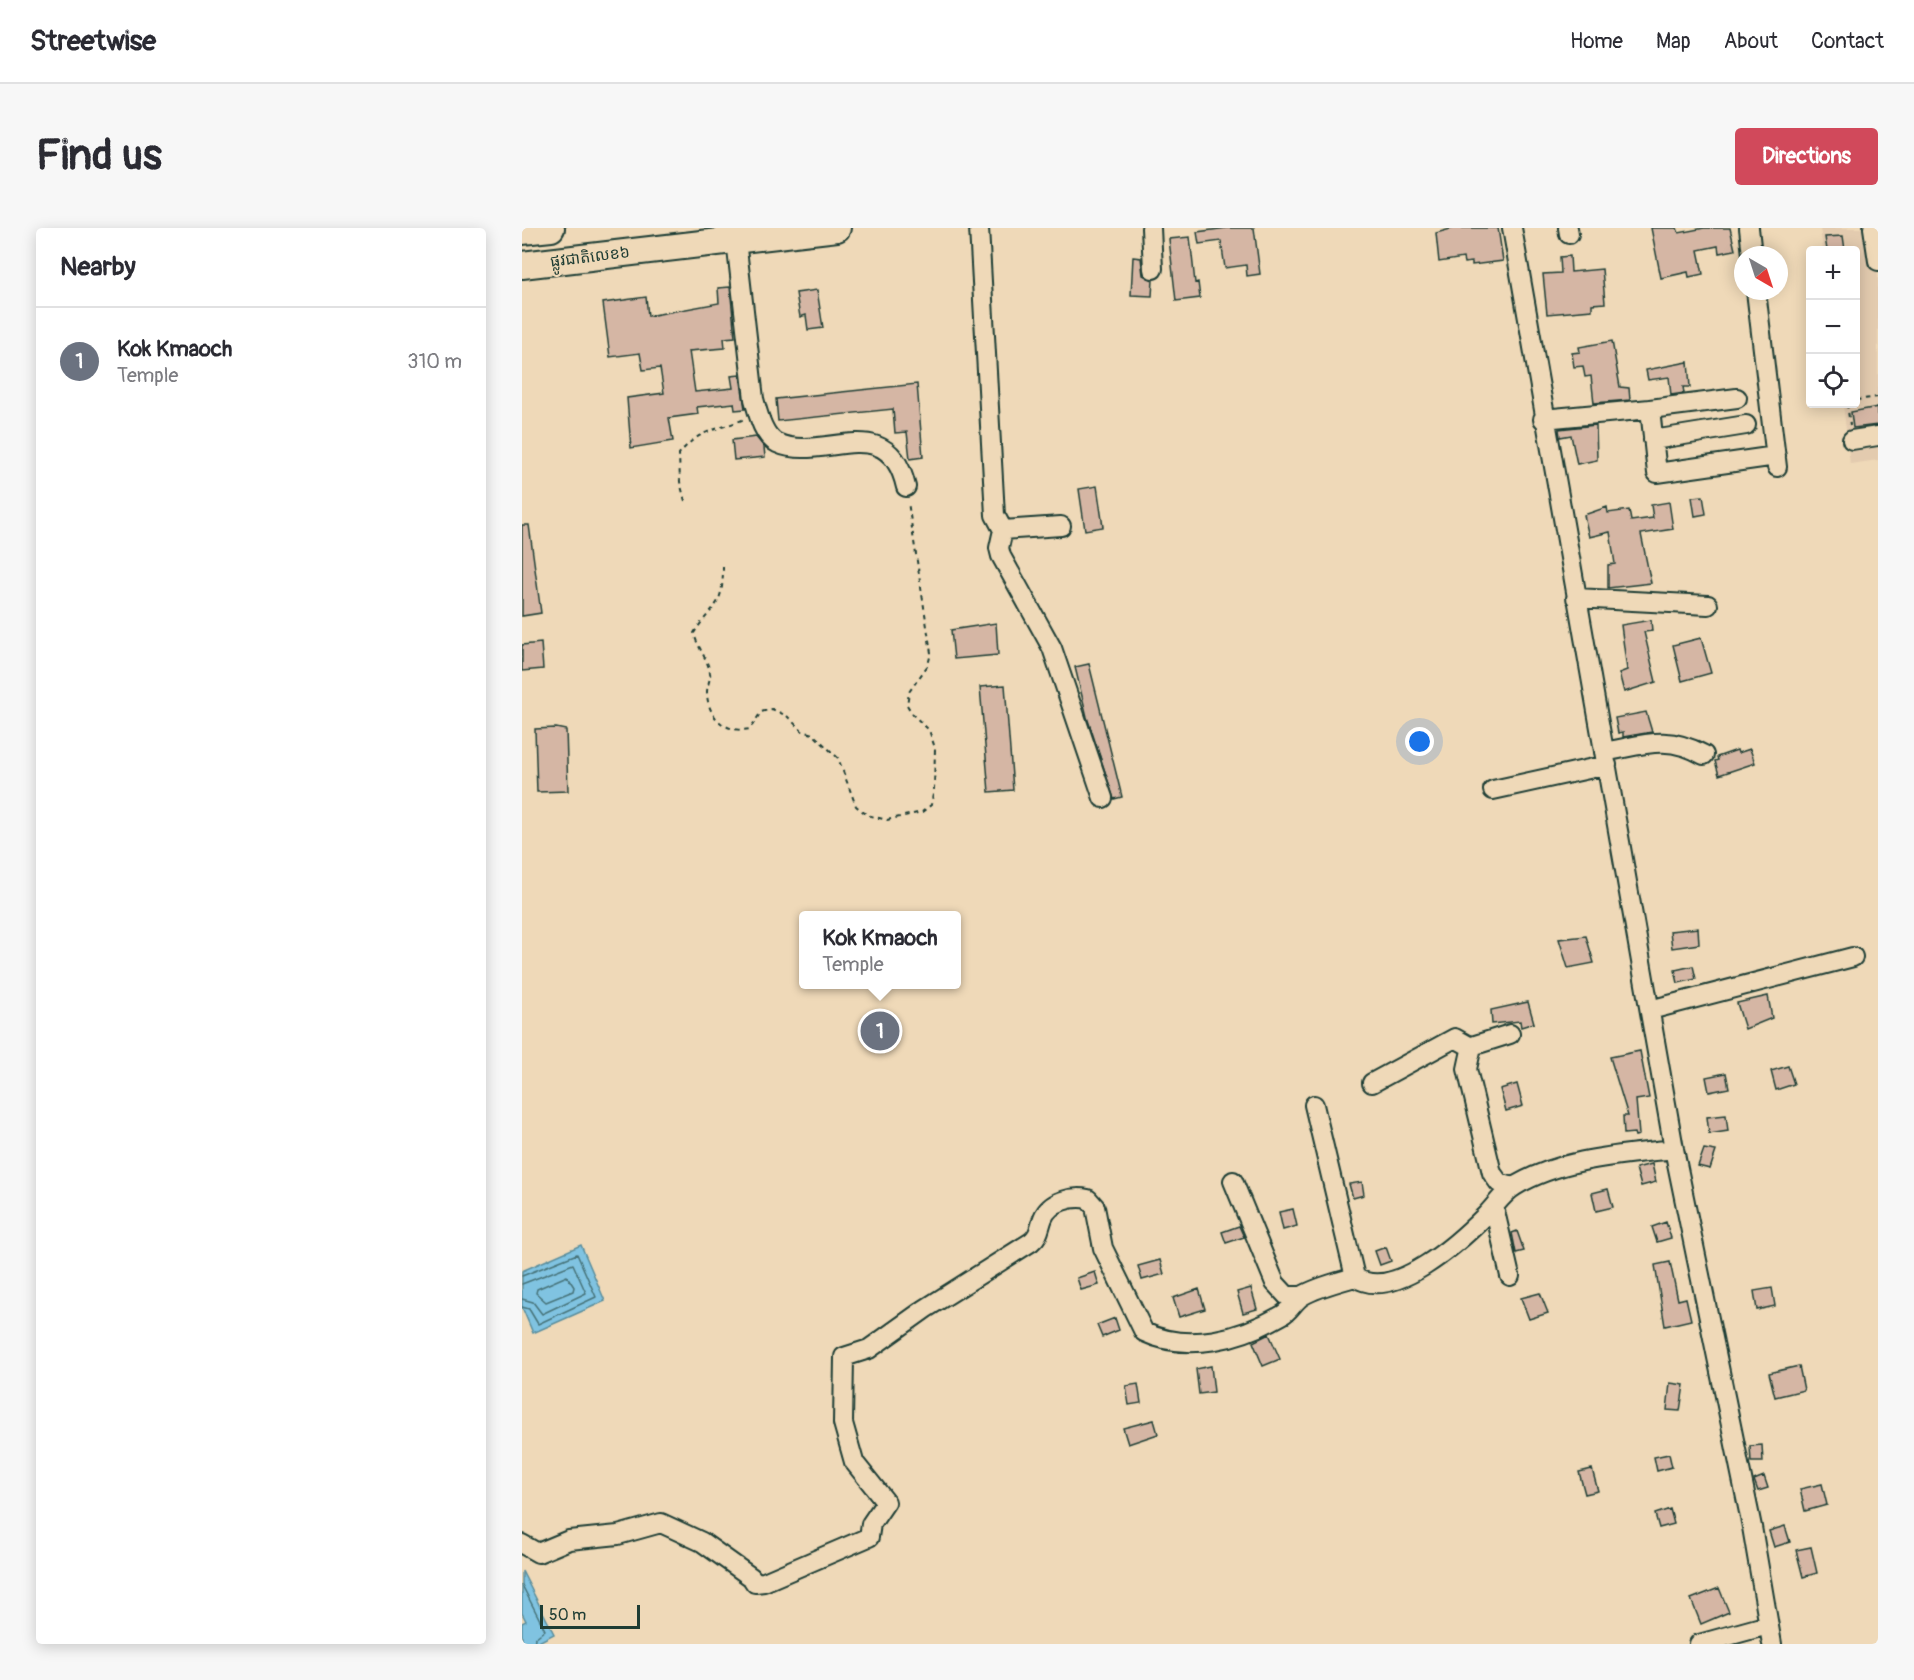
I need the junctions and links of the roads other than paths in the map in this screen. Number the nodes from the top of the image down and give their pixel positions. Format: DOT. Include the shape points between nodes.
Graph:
graph roads {
  1 [pos="551,228"];
  2 [pos="837,228"];
  3 [pos="980,228"];
  4 [pos="1151,228"];
  5 [pos="1512,228"];
  6 [pos="1749,228"];
  7 [pos="1873,228"];
  8 [pos="522,231"];
  9 [pos="736,240"];
  10 [pos="1751,246"];
  11 [pos="1878,261"];
  12 [pos="522,266"];
  13 [pos="1153,269"];
  14 [pos="1757,300"];
  15 [pos="1737,398"];
  16 [pos="1650,409"];
  17 [pos="1543,419"];
  18 [pos="1746,424"];
  19 [pos="1878,436"];
  20 [pos="1653,440"];
  21 [pos="1852,440"];
  22 [pos="906,487"];
  23 [pos="1060,526"];
  24 [pos="1003,530"];
  25 [pos="1576,598"];
  26 [pos="1708,605"];
  27 [pos="1704,755"];
  28 [pos="1605,759"];
  29 [pos="1493,790"];
  30 [pos="1103,798"];
  31 [pos="1853,957"];
  32 [pos="1650,1010"];
  33 [pos="1510,1034"];
  34 [pos="1471,1047"];
  35 [pos="1372,1083"];
  36 [pos="1314,1105"];
  37 [pos="1674,1149"];
  38 [pos="1233,1181"];
  39 [pos="1513,1186"];
  40 [pos="1494,1207"];
  41 [pos="1510,1276"];
  42 [pos="1354,1277"];
  43 [pos="1302,1296"];
  44 [pos="522,1544"];
  45 [pos="1768,1625"];
  46 [pos="1699,1644"];
  47 [pos="1772,1644"];
  1 -- 8 [label="highway, ផ្លូវជាតិលេខ៦"];
  2 -- 9 [label="highway, ផ្លូវជាតិលេខ៦"];
  3 -- 24 [label="street" via="995,515"];
  4 -- 13 [label="street"];
  5 -- 17 [label="street"];
  6 -- 10 [label="street"];
  7 -- 11 [label="street"];
  9 -- 12 [label="highway, ផ្លូវជាតិលេខ៦"];
  9 -- 22 [label="street" via="758,412 767,432 778,444 865,443 881,448 897,462"];
  14 -- 20 [label="street" via="1777,462 1656,473"];
  15 -- 16 [label="street"];
  16 -- 17 [label="street"];
  16 -- 20 [label="street"];
  17 -- 25 [label="street"];
  18 -- 20 [label="street"];
  19 -- 21 [label="street"];
  23 -- 24 [label="street"];
  24 -- 30 [label="street" via="1001,556 1052,648"];
  25 -- 26 [label="street"];
  25 -- 28 [label="street"];
  27 -- 28 [label="street" via="1676,742 1655,742"];
  28 -- 29 [label="street"];
  28 -- 32 [label="street"];
  31 -- 32 [label="street"];
  32 -- 37 [label="street"];
  33 -- 34 [label="street"];
  34 -- 35 [label="street" via="1455,1038"];
  34 -- 39 [label="street" via="1467,1069 1487,1159 1499,1183"];
  36 -- 42 [label="street"];
  37 -- 39 [label="street" via="1558,1167"];
  37 -- 45 [label="street" via="1752,1527"];
  38 -- 43 [label="street" via="1275,1283 1287,1296"];
  39 -- 40 [label="street"];
  40 -- 41 [label="street"];
  40 -- 42 [label="street" via="1454,1247 1422,1267 1386,1283"];
  42 -- 43 [label="street"];
  43 -- 44 [label="street" via="1284,1314 1231,1336 1199,1343 1156,1338 1144,1332 1103,1248 1095,1207 1088,1199 1070,1198 1052,1206 1044,1215 1039,1236 1031,1242 869,1349 844,1358 843,1423 854,1462 886,1502 871,1524 869,1537 755,1583 702,1542 661,1523 618,1535 569,1540 538,1553"];
  45 -- 46 [label="street"];
  45 -- 47 [label="street"];
}
